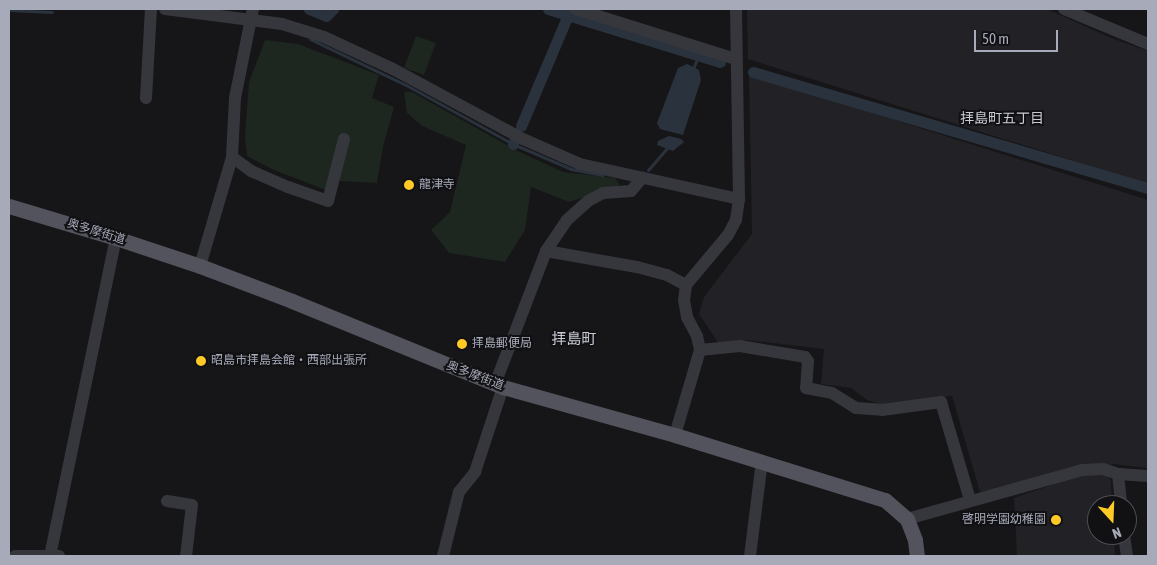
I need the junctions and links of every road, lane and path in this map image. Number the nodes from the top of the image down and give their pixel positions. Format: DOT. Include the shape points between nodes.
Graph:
graph roads {
  1 [pos="152,9"];
  2 [pos="165,9"];
  3 [pos="576,9"];
  4 [pos="736,9"];
  5 [pos="1064,9"];
  6 [pos="250,19"];
  7 [pos="1148,44"];
  8 [pos="736,59"];
  9 [pos="146,98"];
  10 [pos="344,139"];
  11 [pos="232,157"];
  12 [pos="644,177"];
  13 [pos="738,199"];
  14 [pos="9,206"];
  15 [pos="116,238"];
  16 [pos="546,251"];
  17 [pos="200,266"];
  18 [pos="686,285"];
  19 [pos="700,350"];
  20 [pos="499,386"];
  21 [pos="675,435"];
  22 [pos="762,461"];
  23 [pos="1118,474"];
  24 [pos="1148,476"];
  25 [pos="1120,495"];
  26 [pos="970,500"];
  27 [pos="167,501"];
  28 [pos="907,519"];
  29 [pos="15,556"];
  30 [pos="53,556"];
  31 [pos="186,556"];
  32 [pos="443,556"];
  33 [pos="750,556"];
  34 [pos="917,556"];
  1 -- 9 [label="street"];
  2 -- 6 [label="street"];
  3 -- 8 [label="street"];
  4 -- 8 [label="street"];
  5 -- 7 [label="street"];
  6 -- 11 [label="street" via="235,98"];
  6 -- 12 [label="street" via="282,24 345,46 523,139 580,164"];
  8 -- 13 [label="street"];
  10 -- 11 [label="street" via="328,201 288,187"];
  11 -- 17 [label="street"];
  12 -- 13 [label="street"];
  12 -- 16 [label="street" via="631,191 603,193 588,201 567,220"];
  13 -- 18 [label="street" via="736,220 728,235"];
  14 -- 15 [label="main road, 奥多摩街道"];
  15 -- 17 [label="main road, 奥多摩街道"];
  15 -- 30 [label="street"];
  16 -- 18 [label="street" via="637,267 667,275"];
  16 -- 20 [label="street"];
  17 -- 20 [label="main road, 奥多摩街道"];
  18 -- 19 [label="street" via="684,300"];
  19 -- 21 [label="street"];
  19 -- 26 [label="street" via="740,346 805,357 808,361 806,388 832,393 856,408 882,410 941,402"];
  20 -- 21 [label="main road, 奥多摩街道"];
  20 -- 32 [label="street" via="475,472 459,492"];
  21 -- 22 [label="main road, 奥多摩街道"];
  22 -- 28 [label="main road, 奥多摩街道" via="884,500"];
  22 -- 33 [label="street"];
  23 -- 24 [label="street"];
  23 -- 25 [label="street"];
  23 -- 26 [label="street" via="1103,469 1082,470"];
  26 -- 28 [label="street"];
  27 -- 31 [label="street" via="192,505"];
  28 -- 34 [label="main road"];
  29 -- 30 [label="street"];
}
